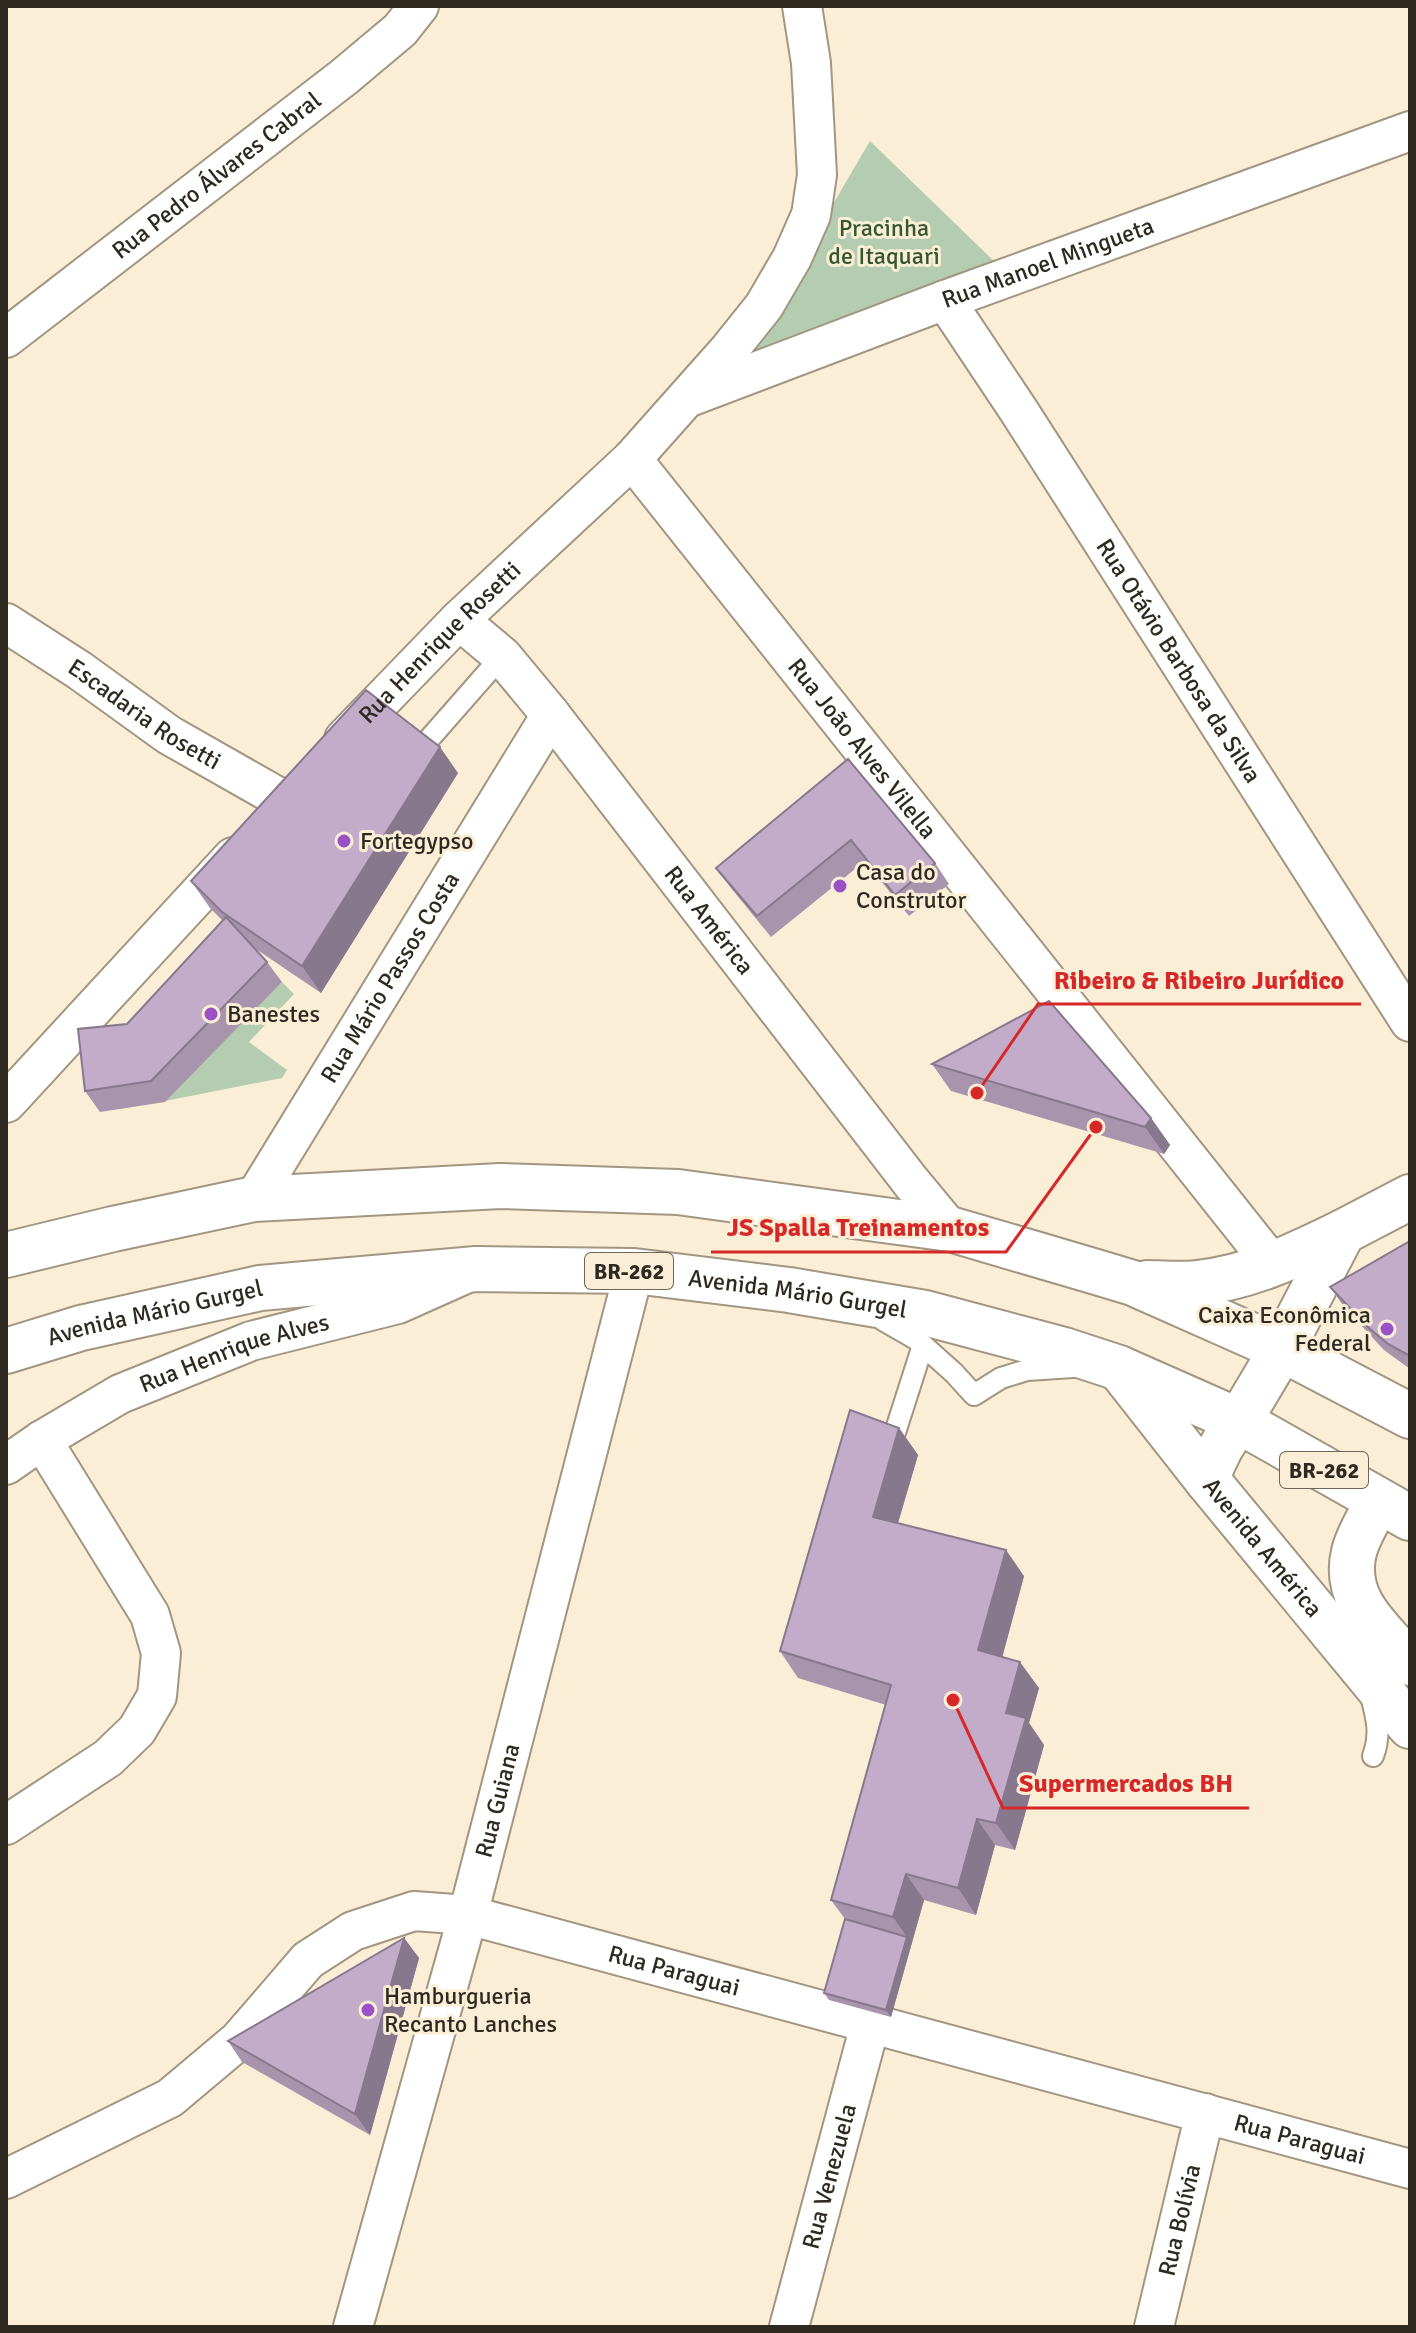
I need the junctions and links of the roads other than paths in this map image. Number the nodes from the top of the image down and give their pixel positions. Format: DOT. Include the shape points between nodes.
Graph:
graph roads {
  1 [pos="419,6"];
  2 [pos="802,6"];
  3 [pos="1410,131"];
  4 [pos="945,300"];
  5 [pos="6,338"];
  6 [pos="685,399"];
  7 [pos="632,459"];
  8 [pos="459,620"];
  9 [pos="6,623"];
  10 [pos="502,656"];
  11 [pos="551,715"];
  12 [pos="423,746"];
  13 [pos="285,801"];
  14 [pos="1410,1022"];
  15 [pos="6,1103"];
  16 [pos="1410,1197"];
  17 [pos="254,1199"];
  18 [pos="950,1229"];
  19 [pos="1343,1232"];
  20 [pos="6,1255"];
  21 [pos="1273,1265"];
  22 [pos="476,1269"];
  23 [pos="634,1271"];
  24 [pos="1133,1283"];
  25 [pos="848,1300"];
  26 [pos="923,1345"];
  27 [pos="1282,1349"];
  28 [pos="6,1351"];
  29 [pos="1119,1368"];
  30 [pos="1410,1416"];
  31 [pos="1239,1421"];
  32 [pos="42,1440"];
  33 [pos="891,1445"];
  34 [pos="6,1465"];
  35 [pos="1207,1480"];
  36 [pos="1394,1509"];
  37 [pos="1352,1657"];
  38 [pos="1410,1663"];
  39 [pos="1410,1726"];
  40 [pos="1373,1756"];
  41 [pos="6,1825"];
  42 [pos="468,1915"];
  43 [pos="859,2017"];
  44 [pos="1205,2113"];
  45 [pos="1410,2169"];
  46 [pos="6,2179"];
  47 [pos="353,2327"];
  48 [pos="789,2327"];
  49 [pos="1154,2327"];
  1 -- 5 [label="street, Rua Pedro Álvares Cabral" via="400,30 344,77"];
  2 -- 6 [label="street, Rua Henrique Rosetti" via="816,119 811,215 764,306"];
  3 -- 4 [label="street, Rua Manoel Mingueta"];
  4 -- 6 [label="street, Rua Manoel Mingueta"];
  4 -- 14 [label="street, Rua Otávio Barbosa da Silva"];
  6 -- 7 [label="street, Rua Henrique Rosetti"];
  7 -- 8 [label="street, Rua Henrique Rosetti"];
  7 -- 21 [label="street, Rua João Alves Vilella"];
  8 -- 10 [label="street, Rua América"];
  8 -- 13 [label="street, Rua Henrique Rosetti"];
  9 -- 13 [label="street, Escadaria Rosetti" via="169,735"];
  10 -- 11 [label="street, Rua América"];
  10 -- 12 [label="lane"];
  11 -- 17 [label="street, Rua Mário Passos Costa"];
  11 -- 18 [label="street, Rua América"];
  13 -- 15 [label="street, Rua Henrique Rosetti"];
  16 -- 19 [label="main road"];
  17 -- 18 [label="main road" via="500,1186 678,1192"];
  17 -- 20 [label="main road"];
  18 -- 24 [label="main road"];
  19 -- 21 [label="main road"];
  19 -- 27 [label="main road"];
  21 -- 24 [label="main road" via="1196,1283"];
  22 -- 23 [label="main road, Avenida Mário Gurgel / BR-262"];
  22 -- 28 [label="main road, Avenida Mário Gurgel / BR-262" via="260,1288 81,1328"];
  22 -- 32 [label="street, Rua Henrique Alves" via="398,1304 251,1341 120,1394"];
  23 -- 25 [label="main road, Avenida Mário Gurgel / BR-262"];
  23 -- 42 [label="street, Rua Guiana"];
  24 -- 27 [label="main road"];
  25 -- 26 [label="lane"];
  25 -- 29 [label="main road, Avenida Mário Gurgel / BR-262" via="925,1313"];
  26 -- 29 [label="lane" via="974,1395 1027,1370"];
  26 -- 33 [label="lane"];
  27 -- 30 [label="main road"];
  27 -- 31 [label="main road"];
  29 -- 31 [label="main road, Avenida Mário Gurgel / BR-262"];
  29 -- 35 [label="main road, Avenida América"];
  31 -- 35 [label="main road" via="1224,1438"];
  31 -- 36 [label="main road, Avenida Mário Gurgel / BR-262"];
  32 -- 34 [label="street, Rua Henrique Alves"];
  32 -- 41 [label="street" via="150,1615 161,1653 157,1696 137,1730 108,1758"];
  35 -- 37 [label="main road, Avenida América"];
  36 -- 38 [label="main road, Avenida América" via="1354,1549 1350,1573 1360,1606"];
  37 -- 39 [label="main road, Avenida América"];
  37 -- 40 [label="lane" via="1369,1688 1378,1722"];
  42 -- 43 [label="street, Rua Paraguai"];
  42 -- 46 [label="street, Rua Paraguai" via="414,1911 353,1931 308,1960 239,2040 170,2098"];
  42 -- 47 [label="street, Rua Guiana"];
  43 -- 44 [label="street, Rua Paraguai"];
  43 -- 48 [label="street, Rua Venezuela"];
  44 -- 45 [label="street, Rua Paraguai"];
  44 -- 49 [label="street, Rua Bolívia"];
}
